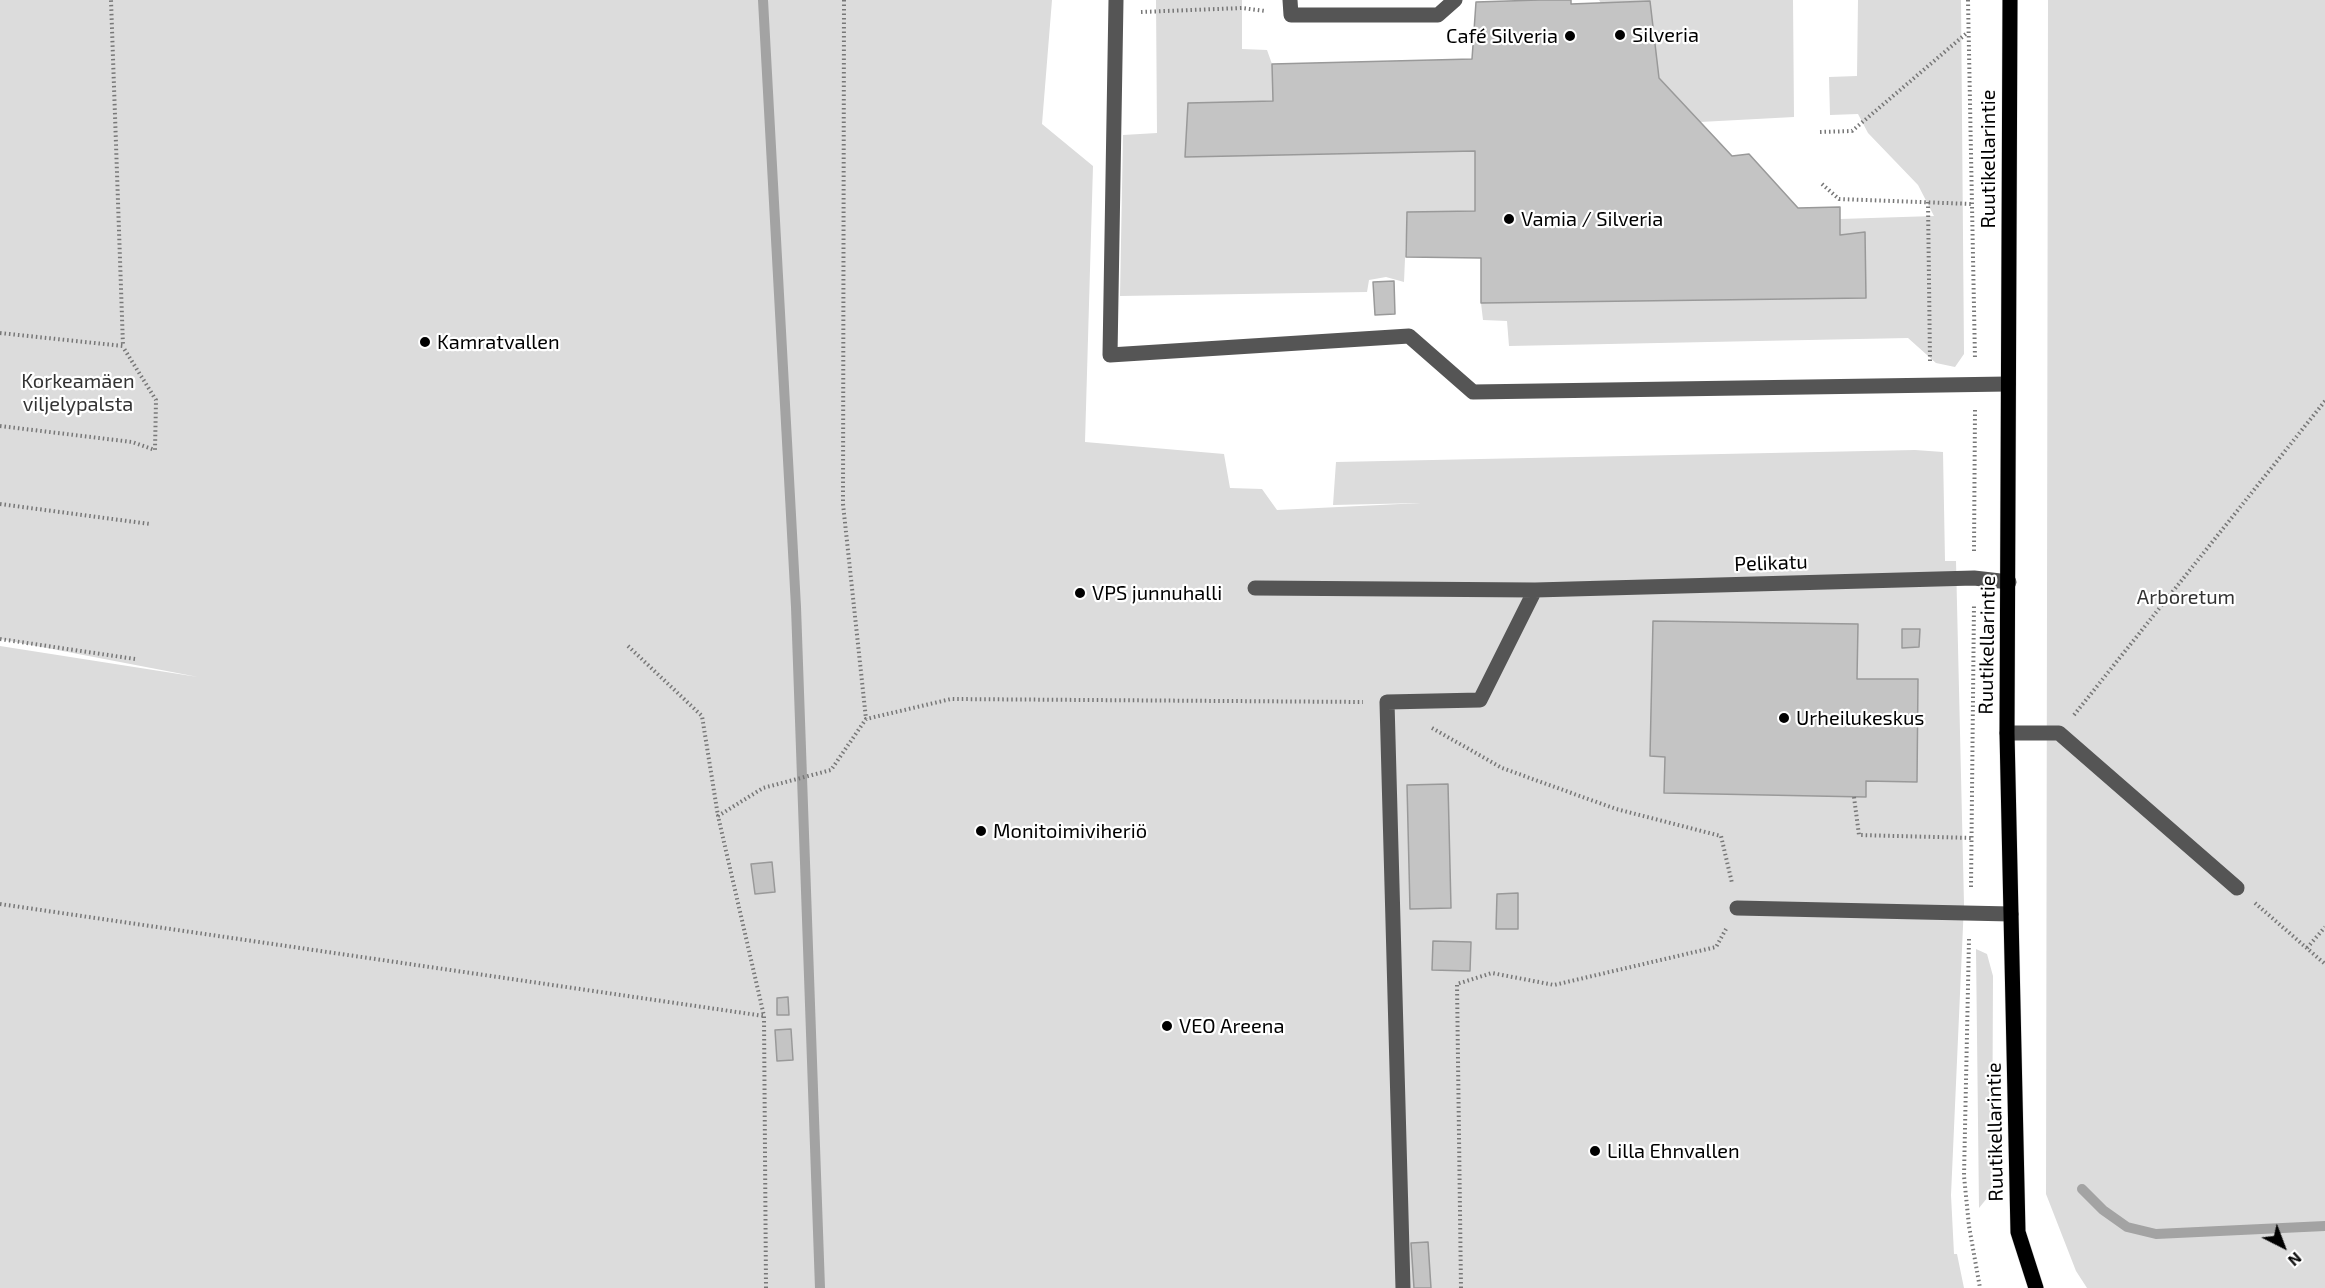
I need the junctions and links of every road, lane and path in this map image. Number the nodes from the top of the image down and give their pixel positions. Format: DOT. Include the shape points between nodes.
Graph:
graph roads {
  1 [pos="111,0"];
  2 [pos="844,0"];
  3 [pos="1455,0"];
  4 [pos="1968,0"];
  5 [pos="2010,0"];
  6 [pos="1116,6"];
  7 [pos="1291,7"];
  8 [pos="1969,32"];
  9 [pos="1820,132"];
  10 [pos="1822,184"];
  11 [pos="1928,202"];
  12 [pos="1972,204"];
  13 [pos="0,333"];
  14 [pos="123,346"];
  15 [pos="2008,384"];
  16 [pos="1975,386"];
  17 [pos="1930,387"];
  18 [pos="2325,401"];
  19 [pos="0,426"];
  20 [pos="0,504"];
  21 [pos="150,524"];
  22 [pos="1974,578"];
  23 [pos="2009,582"];
  24 [pos="1255,588"];
  25 [pos="1535,590"];
  26 [pos="0,639"];
  27 [pos="628,646"];
  28 [pos="135,659"];
  29 [pos="1387,702"];
  30 [pos="866,719"];
  31 [pos="1425,724"];
  32 [pos="2007,733"];
  33 [pos="2059,733"];
  34 [pos="1854,797"];
  35 [pos="718,816"];
  36 [pos="1973,838"];
  37 [pos="2237,888"];
  38 [pos="0,904"];
  39 [pos="1737,908"];
  40 [pos="1970,914"];
  41 [pos="2011,914"];
  42 [pos="2325,927"];
  43 [pos="2307,948"];
  44 [pos="2325,964"];
  45 [pos="764,1016"];
  46 [pos="766,1288"];
  47 [pos="1403,1288"];
  48 [pos="1461,1288"];
  49 [pos="1980,1288"];
  50 [pos="2036,1288"];
  1 -- 14 [label="path"];
  2 -- 30 [label="path" via="843,504"];
  3 -- 7 [label="lane" via="1438,15"];
  4 -- 8 [label="path"];
  5 -- 15 [label="main road, Ruutikellarintie"];
  6 -- 7 [label="path"];
  6 -- 17 [label="lane" via="1110,355 1409,336 1473,392"];
  8 -- 9 [label="path" via="1852,131"];
  8 -- 12 [label="path"];
  10 -- 11 [label="path" via="1839,199"];
  11 -- 12 [label="path"];
  11 -- 17 [label="path"];
  12 -- 16 [label="path"];
  13 -- 14 [label="path"];
  14 -- 19 [label="path" via="156,400 155,450 132,442"];
  15 -- 16 [label="lane"];
  15 -- 23 [label="main road, Ruutikellarintie"];
  16 -- 17 [label="lane"];
  16 -- 22 [label="path"];
  18 -- 33 [label="path"];
  20 -- 21 [label="path"];
  22 -- 23 [label="lane, Pelikatu"];
  22 -- 25 [label="lane, Pelikatu"];
  22 -- 36 [label="path" via="1970,787"];
  23 -- 32 [label="main road, Ruutikellarintie"];
  24 -- 25 [label="lane, Pelikatu"];
  25 -- 29 [label="lane" via="1480,700"];
  26 -- 28 [label="path"];
  27 -- 35 [label="path" via="702,716"];
  29 -- 30 [label="path" via="951,699"];
  29 -- 47 [label="lane"];
  30 -- 35 [label="path" via="831,770 763,788"];
  31 -- 39 [label="path" via="1502,768 1616,809 1721,836"];
  32 -- 33 [label="lane"];
  32 -- 41 [label="main road, Ruutikellarintie"];
  33 -- 37 [label="lane"];
  34 -- 36 [label="path" via="1859,836"];
  35 -- 45 [label="path"];
  36 -- 40 [label="path"];
  37 -- 43 [label="path"];
  38 -- 45 [label="path"];
  39 -- 40 [label="lane"];
  39 -- 48 [label="path" via="1716,947 1554,985 1492,973 1457,984"];
  40 -- 41 [label="lane"];
  40 -- 49 [label="path" via="1964,1176"];
  41 -- 50 [label="main road, Ruutikellarintie" via="2018,1232"];
  42 -- 43 [label="path"];
  43 -- 44 [label="path"];
  45 -- 46 [label="path"];
}
